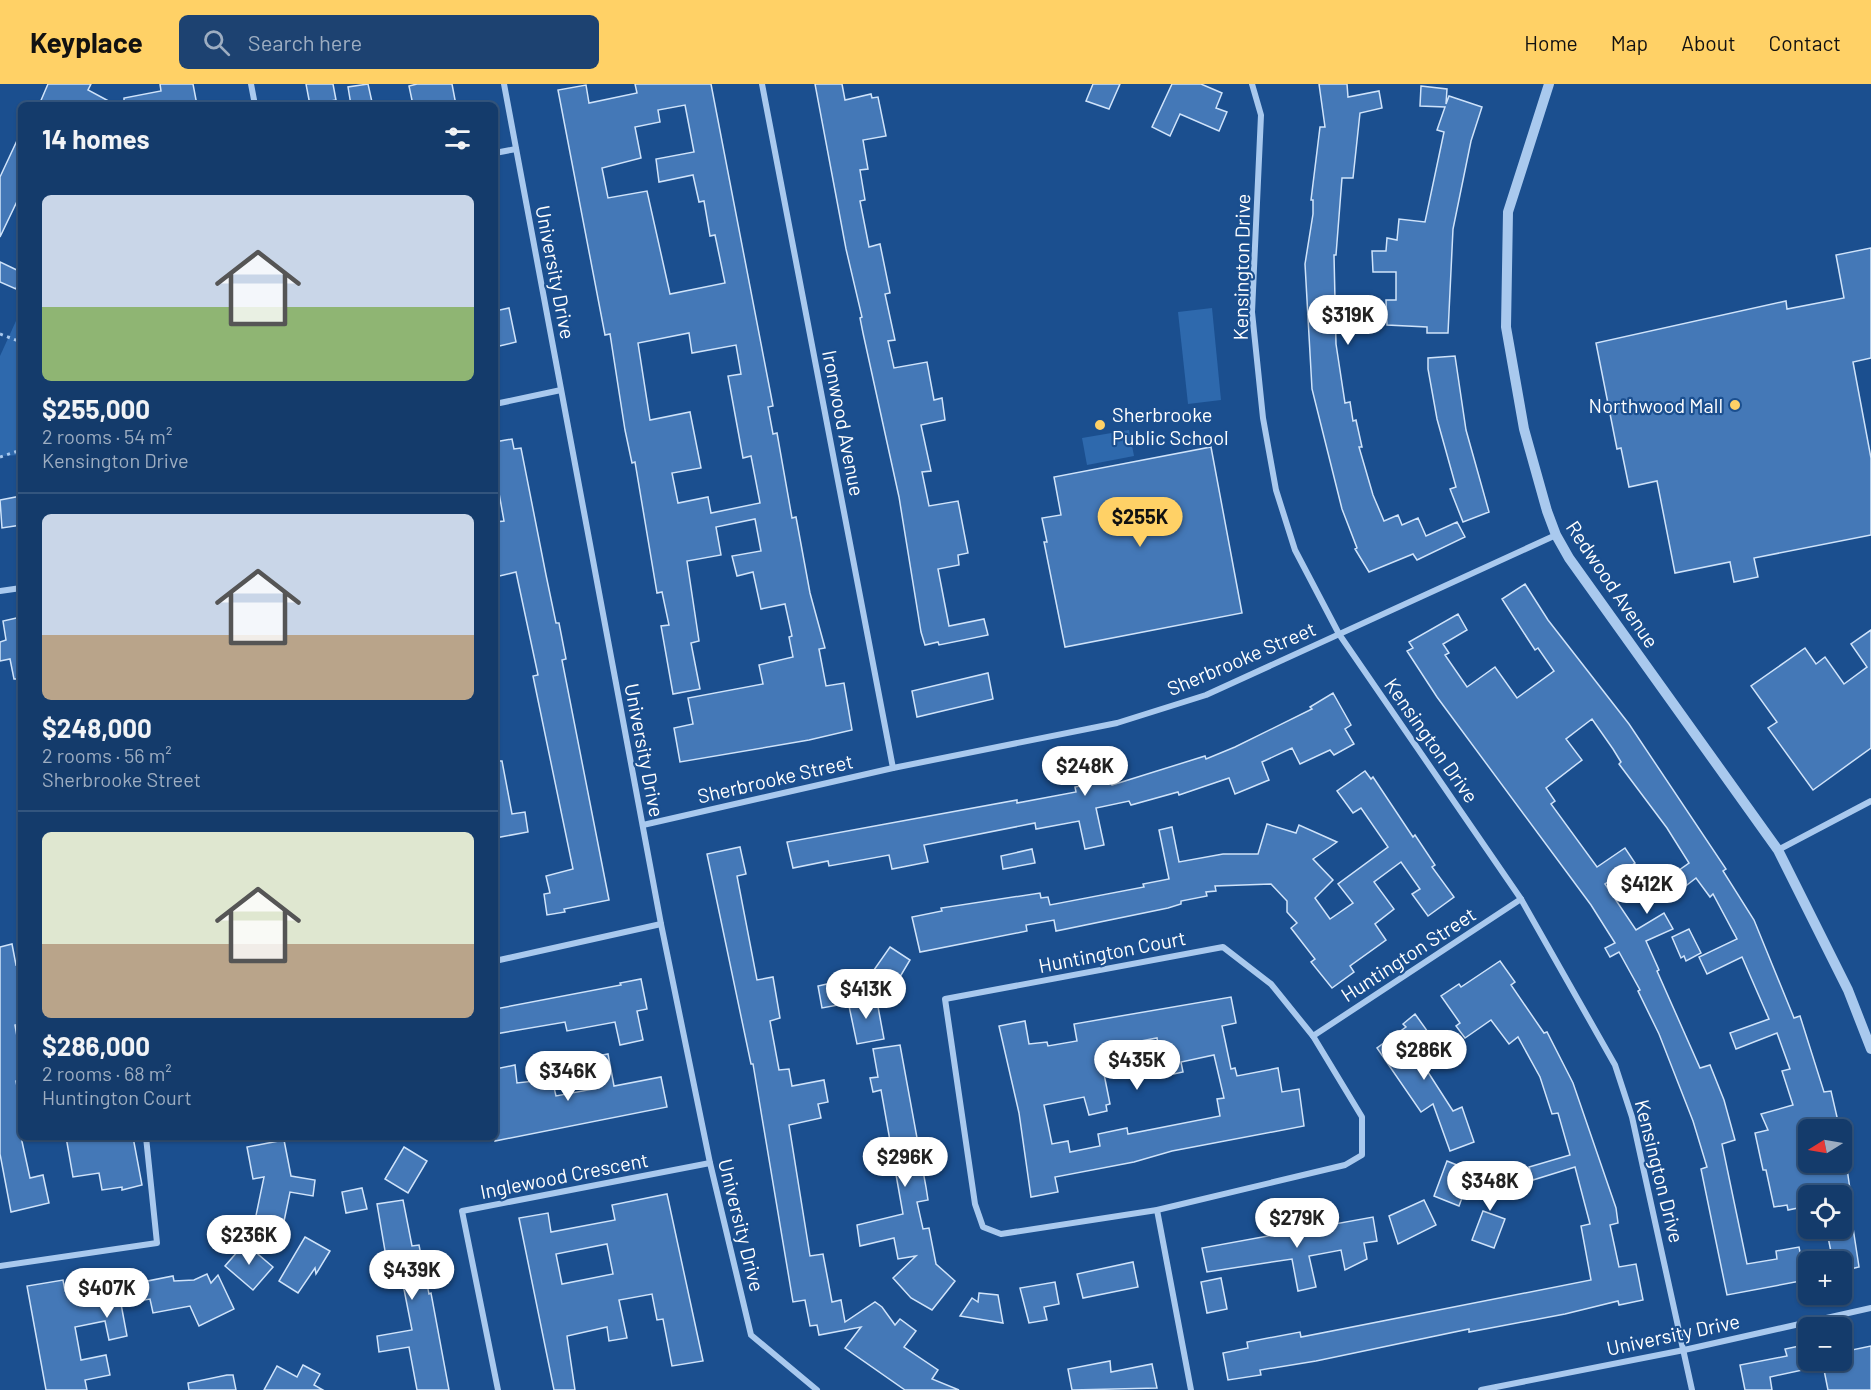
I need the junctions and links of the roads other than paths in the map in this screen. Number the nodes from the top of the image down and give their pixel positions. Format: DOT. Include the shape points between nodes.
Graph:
graph roads {
  1 [pos="251,84"];
  2 [pos="504,84"];
  3 [pos="762,84"];
  4 [pos="1252,84"];
  5 [pos="1549,85"];
  6 [pos="254,102"];
  7 [pos="516,149"];
  8 [pos="498,152"];
  9 [pos="561,390"];
  10 [pos="498,403"];
  11 [pos="1556,535"];
  12 [pos="18,588"];
  13 [pos="0,591"];
  14 [pos="1339,634"];
  15 [pos="893,768"];
  16 [pos="1871,801"];
  17 [pos="643,825"];
  18 [pos="1778,850"];
  19 [pos="1521,899"];
  20 [pos="661,924"];
  21 [pos="498,960"];
  22 [pos="1313,1036"];
  23 [pos="1871,1049"];
  24 [pos="146,1140"];
  25 [pos="710,1163"];
  26 [pos="1157,1210"];
  27 [pos="0,1266"];
  28 [pos="1871,1308"];
  29 [pos="1684,1350"];
  30 [pos="498,1390"];
  31 [pos="817,1390"];
  32 [pos="1191,1390"];
  33 [pos="1481,1390"];
  34 [pos="1692,1390"];
  1 -- 6 [label="street"];
  2 -- 7 [label="street, University Drive"];
  3 -- 15 [label="street, Ironwood Avenue"];
  4 -- 14 [label="street, Kensington Drive" via="1261,115 1252,312 1263,418 1276,490 1295,550"];
  5 -- 11 [label="street, Redwood Avenue" via="1508,212 1506,327 1524,429"];
  7 -- 8 [label="street"];
  7 -- 9 [label="street, University Drive"];
  9 -- 10 [label="street"];
  9 -- 17 [label="street, University Drive"];
  11 -- 14 [label="street, Sherbrooke Street"];
  11 -- 18 [label="street, Redwood Avenue"];
  12 -- 13 [label="street"];
  14 -- 15 [label="street, Sherbrooke Street" via="1206,695 1117,723"];
  14 -- 19 [label="street, Kensington Drive"];
  15 -- 17 [label="street, Sherbrooke Street"];
  16 -- 18 [label="street"];
  17 -- 20 [label="street, University Drive"];
  18 -- 23 [label="street, Redwood Avenue" via="1848,990"];
  19 -- 22 [label="street, Huntington Street"];
  19 -- 29 [label="street, Kensington Drive" via="1615,1065 1632,1117"];
  20 -- 21 [label="street"];
  20 -- 25 [label="street, University Drive"];
  22 -- 26 [label="street, Huntington Court" via="1362,1117 1362,1155 1345,1165"];
  22 -- 26 [label="street, Huntington Court" via="1270,984 1223,947 945,999 975,1204 983,1227 1001,1234"];
  24 -- 27 [label="street" via="157,1243"];
  25 -- 30 [label="street, Inglewood Crescent" via="462,1211"];
  25 -- 31 [label="street, University Drive" via="751,1335"];
  26 -- 32 [label="street"];
  28 -- 29 [label="street, University Drive"];
  29 -- 33 [label="street, University Drive"];
  29 -- 34 [label="street, Kensington Drive"];
}
